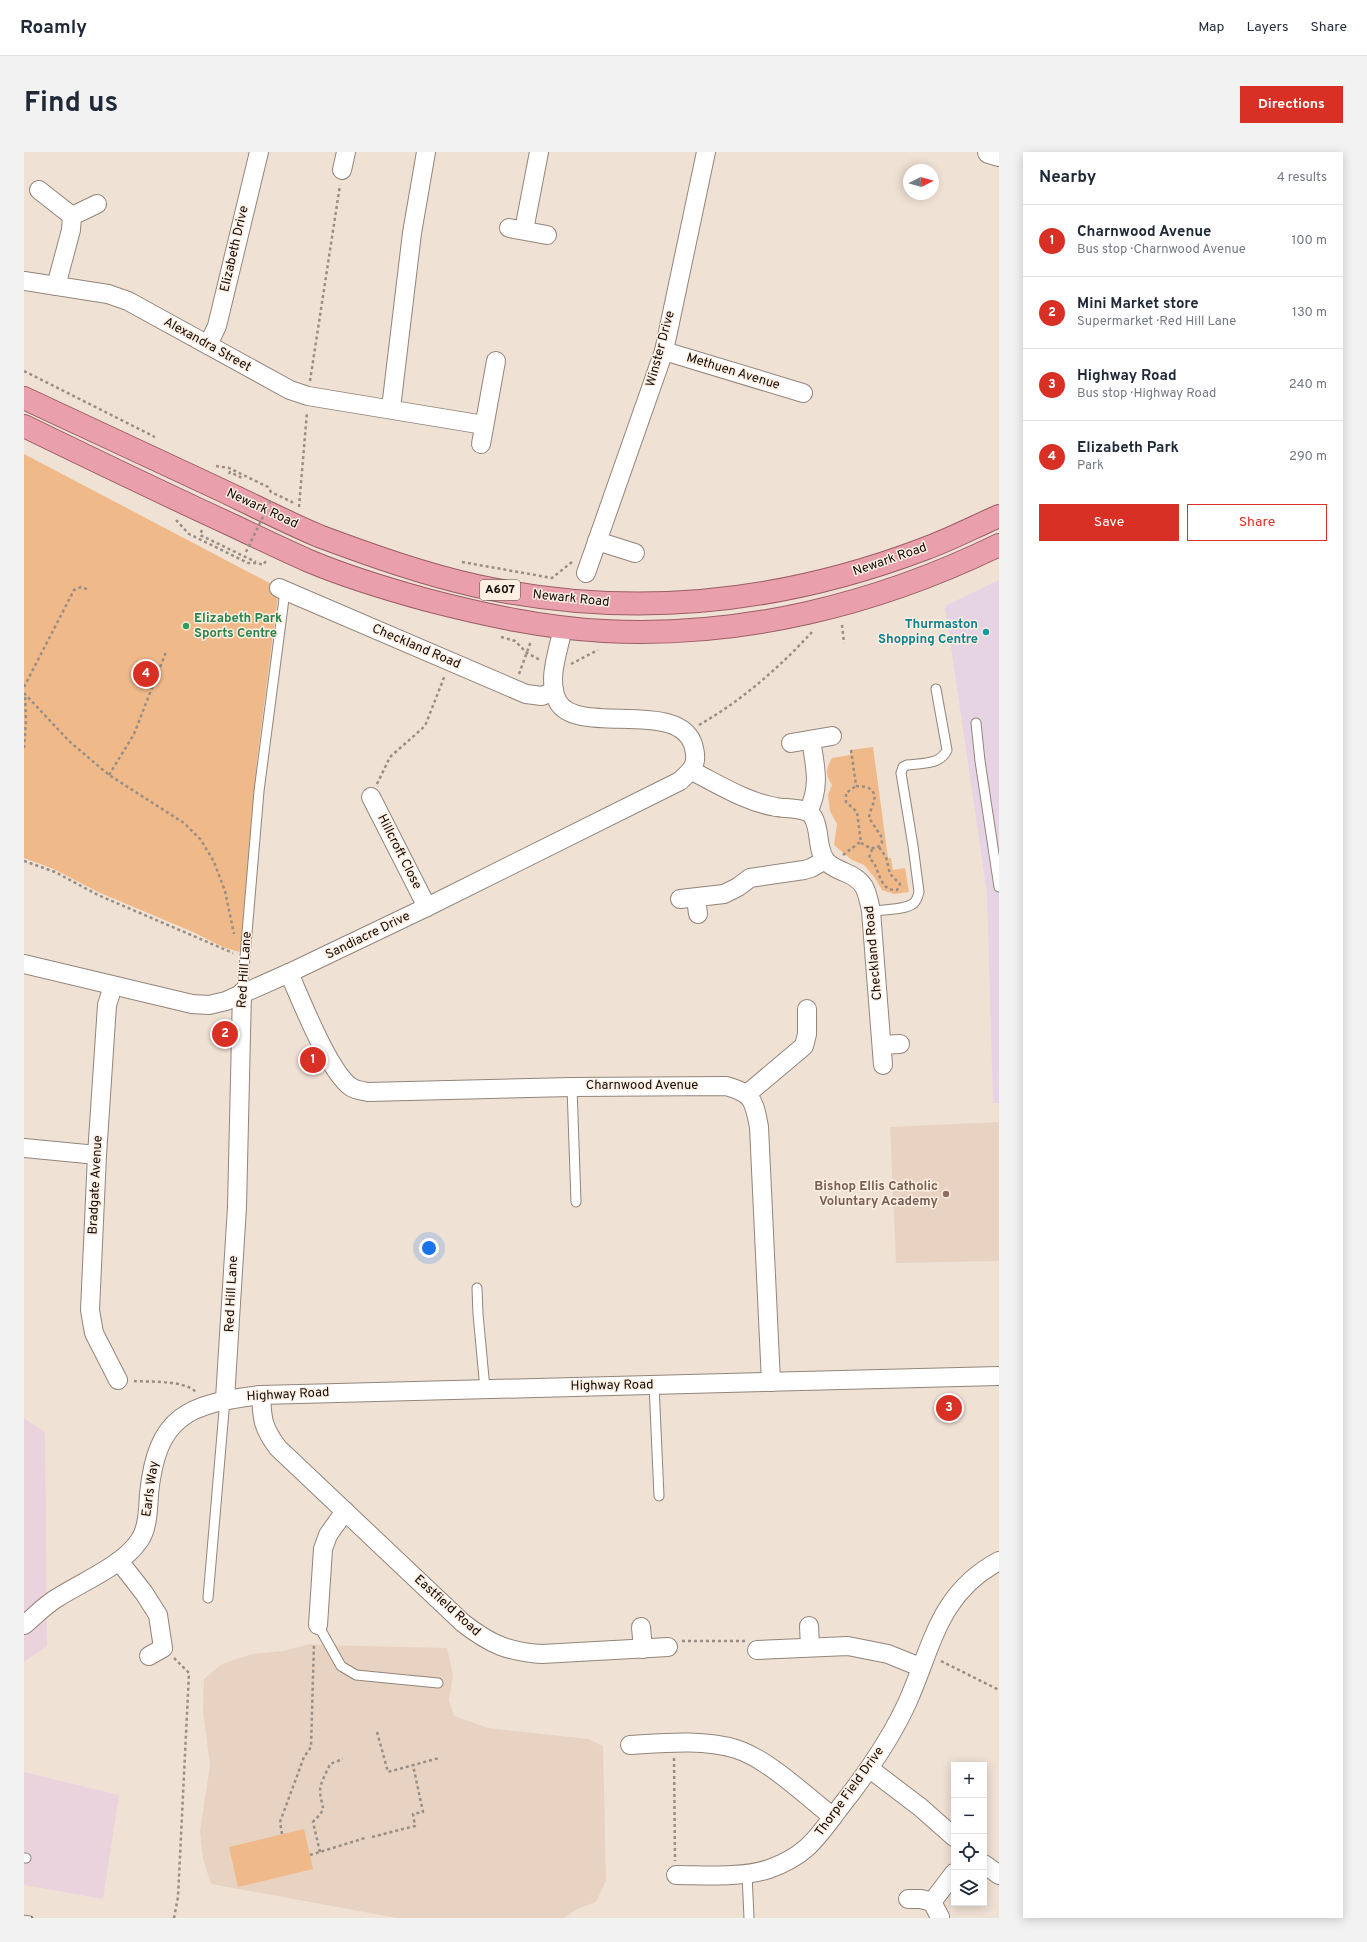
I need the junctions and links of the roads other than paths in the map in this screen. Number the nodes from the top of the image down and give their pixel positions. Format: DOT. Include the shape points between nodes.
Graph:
graph roads {
  1 [pos="259,152"];
  2 [pos="346,152"];
  3 [pos="426,152"];
  4 [pos="539,152"];
  5 [pos="706,152"];
  6 [pos="989,152"];
  7 [pos="999,155"];
  8 [pos="342,170"];
  9 [pos="39,190"];
  10 [pos="97,204"];
  11 [pos="72,216"];
  12 [pos="547,235"];
  13 [pos="24,281"];
  14 [pos="56,286"];
  15 [pos="208,345"];
  16 [pos="664,351"];
  17 [pos="496,361"];
  18 [pos="803,393"];
  19 [pos="24,398"];
  20 [pos="391,408"];
  21 [pos="484,425"];
  22 [pos="24,426"];
  23 [pos="481,444"];
  24 [pos="999,516"];
  25 [pos="597,541"];
  26 [pos="999,545"];
  27 [pos="634,553"];
  28 [pos="580,566"];
  29 [pos="282,590"];
  30 [pos="563,627"];
  31 [pos="936,689"];
  32 [pos="554,691"];
  33 [pos="976,723"];
  34 [pos="832,736"];
  35 [pos="811,740"];
  36 [pos="791,743"];
  37 [pos="692,771"];
  38 [pos="371,797"];
  39 [pos="808,812"];
  40 [pos="825,860"];
  41 [pos="999,887"];
  42 [pos="691,904"];
  43 [pos="427,907"];
  44 [pos="871,912"];
  45 [pos="24,964"];
  46 [pos="289,973"];
  47 [pos="113,986"];
  48 [pos="242,992"];
  49 [pos="807,1009"];
  50 [pos="900,1044"];
  51 [pos="882,1045"];
  52 [pos="883,1065"];
  53 [pos="572,1087"];
  54 [pos="747,1094"];
  55 [pos="24,1148"];
  56 [pos="97,1155"];
  57 [pos="576,1202"];
  58 [pos="477,1288"];
  59 [pos="999,1376"];
  60 [pos="118,1380"];
  61 [pos="771,1382"];
  62 [pos="654,1385"];
  63 [pos="485,1389"];
  64 [pos="261,1395"];
  65 [pos="226,1399"];
  66 [pos="659,1496"];
  67 [pos="345,1511"];
  68 [pos="119,1561"];
  69 [pos="999,1561"];
  70 [pos="208,1598"];
  71 [pos="24,1624"];
  72 [pos="318,1625"];
  73 [pos="809,1626"];
  74 [pos="641,1628"];
  75 [pos="668,1647"];
  76 [pos="810,1647"];
  77 [pos="642,1649"];
  78 [pos="757,1650"];
  79 [pos="156,1652"];
  80 [pos="923,1660"];
  81 [pos="438,1683"];
  82 [pos="630,1745"];
  83 [pos="870,1770"];
  84 [pos="833,1817"];
  85 [pos="951,1835"];
  86 [pos="987,1866"];
  87 [pos="747,1874"];
  88 [pos="676,1875"];
  89 [pos="999,1875"];
  90 [pos="951,1879"];
  91 [pos="908,1899"];
  92 [pos="936,1910"];
  93 [pos="749,1918"];
  1 -- 15 [label="street, Elizabeth Drive" via="217,326"];
  2 -- 8 [label="street"];
  3 -- 20 [label="street" via="412,233"];
  4 -- 12 [label="street" via="517,229"];
  5 -- 16 [label="street, Winster Drive"];
  6 -- 7 [label="street"];
  9 -- 11 [label="street"];
  10 -- 11 [label="street"];
  11 -- 14 [label="street" via="71,230"];
  13 -- 14 [label="street, Alexandra Street"];
  14 -- 15 [label="street, Alexandra Street" via="108,294"];
  15 -- 20 [label="street, Alexandra Street" via="290,390 308,396"];
  16 -- 18 [label="street, Methuen Avenue"];
  16 -- 25 [label="street, Winster Drive"];
  17 -- 21 [label="street"];
  19 -- 24 [label="highway, Newark Road / A607" via="317,535 395,563 476,586 545,597 664,604 712,601 775,592 873,567 925,549"];
  20 -- 21 [label="street, Alexandra Street"];
  21 -- 23 [label="street"];
  22 -- 30 [label="highway, Newark Road / A607" via="310,561 391,590 474,612"];
  25 -- 27 [label="street"];
  25 -- 28 [label="street, Winster Drive"];
  26 -- 30 [label="highway, Newark Road / A607" via="874,596 780,620 713,628 651,631 604,631"];
  29 -- 32 [label="street, Checkland Road" via="526,694 542,696"];
  29 -- 48 [label="lane, Red Hill Lane" via="259,791"];
  30 -- 32 [label="street" via="553,680"];
  31 -- 44 [label="lane" via="947,750 937,761 907,765 901,773 919,892 917,899 904,907"];
  32 -- 37 [label="street" via="559,703 580,716 664,722 678,726 687,732 694,746 696,760"];
  33 -- 41 [label="lane"];
  34 -- 35 [label="street"];
  35 -- 36 [label="street"];
  35 -- 39 [label="street" via="817,779"];
  37 -- 39 [label="street" via="747,799"];
  37 -- 43 [label="street, Sandiacre Drive" via="680,781"];
  38 -- 43 [label="street, Hillcroft Close"];
  39 -- 40 [label="street" via="813,816 817,827"];
  40 -- 42 [label="street" via="804,870 750,878 724,894"];
  40 -- 44 [label="street, Checkland Road" via="864,885"];
  43 -- 46 [label="street, Sandiacre Drive"];
  44 -- 51 [label="street, Checkland Road"];
  45 -- 47 [label="street, Sandiacre Drive"];
  46 -- 48 [label="street, Sandiacre Drive"];
  46 -- 53 [label="street, Charnwood Avenue" via="330,1062 341,1079 352,1088 368,1092"];
  47 -- 48 [label="street, Sandiacre Drive" via="192,1004 226,1001"];
  47 -- 56 [label="street, Bradgate Avenue" via="107,1005"];
  48 -- 65 [label="street, Red Hill Lane" via="237,1207"];
  49 -- 54 [label="street" via="807,1034 804,1046"];
  50 -- 51 [label="street"];
  51 -- 52 [label="street, Checkland Road"];
  53 -- 54 [label="street, Charnwood Avenue" via="726,1086"];
  53 -- 57 [label="lane"];
  54 -- 61 [label="street" via="755,1104 759,1127"];
  55 -- 56 [label="street"];
  56 -- 60 [label="street, Bradgate Avenue" via="91,1323"];
  58 -- 63 [label="lane"];
  59 -- 61 [label="street, Highway Road"];
  61 -- 62 [label="street, Highway Road"];
  62 -- 63 [label="street, Highway Road"];
  62 -- 66 [label="lane"];
  63 -- 64 [label="street, Highway Road"];
  64 -- 65 [label="street, Highway Road"];
  64 -- 67 [label="street, Eastfield Road" via="266,1432 278,1448"];
  65 -- 68 [label="street, Earls Way" via="195,1408 172,1425 158,1447 151,1472 145,1530 140,1541"];
  65 -- 70 [label="lane"];
  67 -- 72 [label="street" via="328,1535 323,1549"];
  67 -- 77 [label="street, Eastfield Road" via="463,1623 484,1639 521,1653"];
  68 -- 71 [label="street, Earls Way" via="55,1599"];
  68 -- 79 [label="street" via="158,1615"];
  69 -- 80 [label="street, Thorpe Field Drive" via="981,1571 962,1587 949,1606"];
  72 -- 81 [label="lane" via="341,1666 356,1675"];
  73 -- 76 [label="street"];
  74 -- 77 [label="street"];
  75 -- 77 [label="street, Eastfield Road"];
  76 -- 78 [label="street"];
  76 -- 80 [label="street" via="848,1646"];
  80 -- 83 [label="street, Thorpe Field Drive" via="908,1701"];
  82 -- 84 [label="street" via="674,1743 736,1749 766,1764"];
  83 -- 84 [label="street, Thorpe Field Drive"];
  83 -- 85 [label="street" via="920,1807"];
  84 -- 87 [label="street, Thorpe Field Drive" via="815,1841 802,1853 767,1870"];
  86 -- 89 [label="street"];
  87 -- 88 [label="street, Thorpe Field Drive"];
  87 -- 93 [label="lane"];
  90 -- 92 [label="street"];
  91 -- 92 [label="street" via="921,1899"];
}
